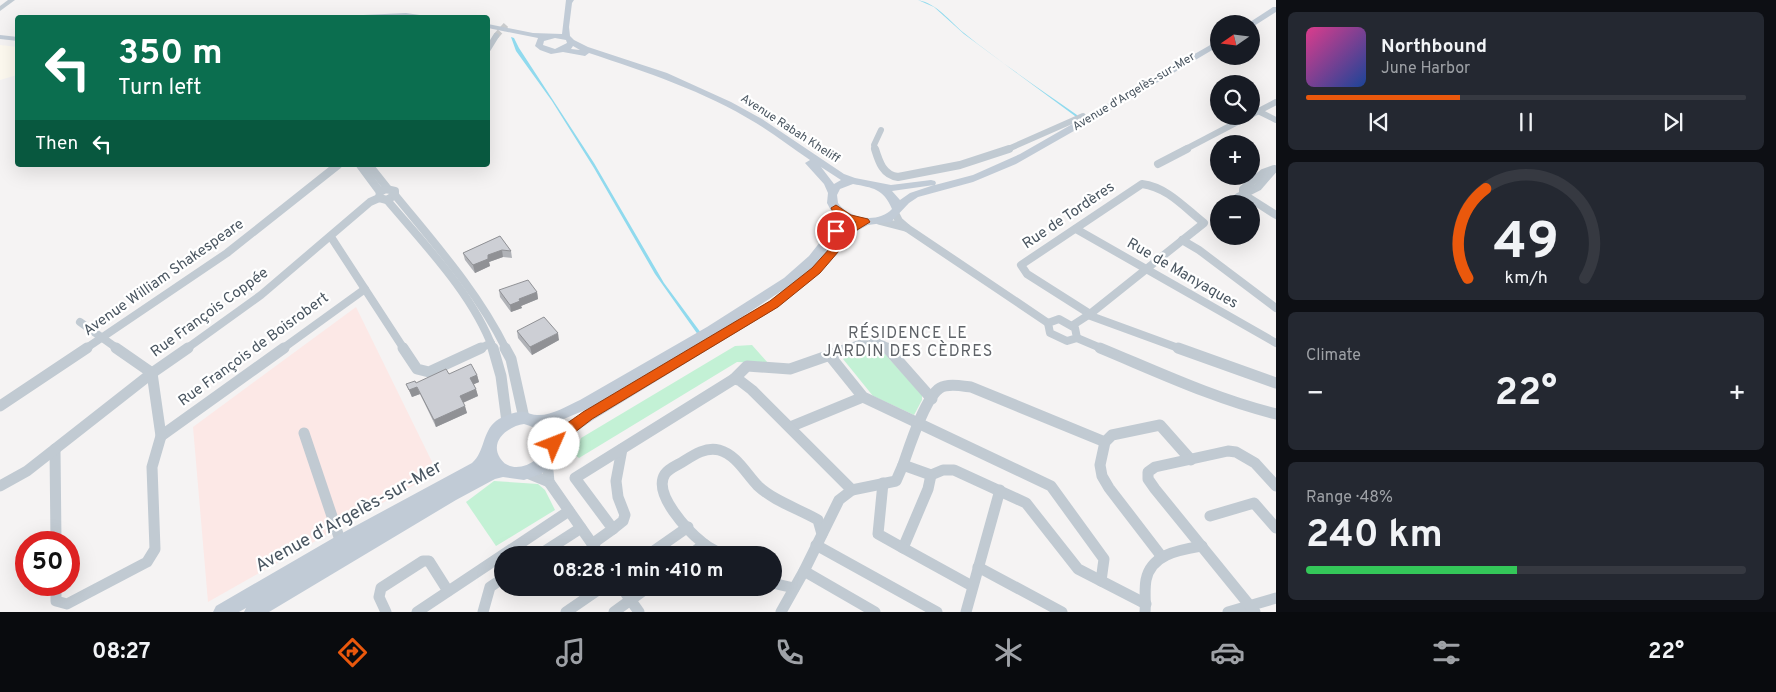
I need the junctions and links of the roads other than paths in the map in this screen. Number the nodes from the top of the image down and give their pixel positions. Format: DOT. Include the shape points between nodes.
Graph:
graph roads {
  1 [pos="7,0"];
  2 [pos="12,0"];
  3 [pos="570,0"];
  4 [pos="0,7"];
  5 [pos="1276,9"];
  6 [pos="1260,19"];
  7 [pos="490,27"];
  8 [pos="565,27"];
  9 [pos="490,28"];
  10 [pos="496,36"];
  11 [pos="551,36"];
  12 [pos="0,39"];
  13 [pos="569,39"];
  14 [pos="15,40"];
  15 [pos="538,44"];
  16 [pos="490,46"];
  17 [pos="1210,47"];
  18 [pos="563,50"];
  19 [pos="1276,102"];
  20 [pos="1260,110"];
  21 [pos="1083,116"];
  22 [pos="1260,116"];
  23 [pos="1276,120"];
  24 [pos="1232,125"];
  25 [pos="881,130"];
  26 [pos="1049,142"];
  27 [pos="1158,164"];
  28 [pos="335,167"];
  29 [pos="362,167"];
  30 [pos="370,167"];
  31 [pos="1275,171"];
  32 [pos="856,182"];
  33 [pos="879,186"];
  34 [pos="832,193"];
  35 [pos="386,195"];
  36 [pos="1244,195"];
  37 [pos="1260,207"];
  38 [pos="836,208"];
  39 [pos="896,210"];
  40 [pos="1276,215"];
  41 [pos="880,221"];
  42 [pos="865,222"];
  43 [pos="1204,223"];
  44 [pos="907,228"];
  45 [pos="1076,228"];
  46 [pos="331,237"];
  47 [pos="1182,240"];
  48 [pos="1146,270"];
  49 [pos="365,288"];
  50 [pos="1276,308"];
  51 [pos="1089,314"];
  52 [pos="80,322"];
  53 [pos="1048,323"];
  54 [pos="1073,325"];
  55 [pos="103,337"];
  56 [pos="1077,338"];
  57 [pos="491,343"];
  58 [pos="1276,344"];
  59 [pos="830,356"];
  60 [pos="417,369"];
  61 [pos="152,373"];
  62 [pos="734,379"];
  63 [pos="1276,383"];
  64 [pos="863,397"];
  65 [pos="932,399"];
  66 [pos="0,406"];
  67 [pos="1276,414"];
  68 [pos="524,418"];
  69 [pos="540,421"];
  70 [pos="507,422"];
  71 [pos="918,424"];
  72 [pos="790,427"];
  73 [pos="304,433"];
  74 [pos="160,436"];
  75 [pos="1105,442"];
  76 [pos="554,444"];
  77 [pos="55,448"];
  78 [pos="622,449"];
  79 [pos="489,450"];
  80 [pos="546,460"];
  81 [pos="1191,460"];
  82 [pos="903,465"];
  83 [pos="503,470"];
  84 [pos="526,472"];
  85 [pos="931,475"];
  86 [pos="549,482"];
  87 [pos="883,484"];
  88 [pos="0,486"];
  89 [pos="1276,486"];
  90 [pos="852,490"];
  91 [pos="1000,490"];
  92 [pos="569,511"];
  93 [pos="1210,516"];
  94 [pos="688,527"];
  95 [pos="581,528"];
  96 [pos="1276,528"];
  97 [pos="613,529"];
  98 [pos="56,531"];
  99 [pos="822,534"];
  100 [pos="341,543"];
  101 [pos="592,544"];
  102 [pos="704,544"];
  103 [pos="816,545"];
  104 [pos="553,546"];
  105 [pos="661,546"];
  106 [pos="701,546"];
  107 [pos="707,546"];
  108 [pos="1202,546"];
  109 [pos="903,548"];
  110 [pos="1162,557"];
  111 [pos="978,567"];
  112 [pos="804,571"];
  113 [pos="1101,581"];
  114 [pos="494,585"];
  115 [pos="782,585"];
  116 [pos="972,586"];
  117 [pos="794,588"];
  118 [pos="448,591"];
  119 [pos="56,596"];
  120 [pos="589,596"];
  121 [pos="628,596"];
  122 [pos="636,596"];
  123 [pos="1276,598"];
  124 [pos="631,600"];
  125 [pos="1145,608"];
  126 [pos="1253,609"];
  127 [pos="222,612"];
  128 [pos="253,612"];
  129 [pos="386,612"];
  130 [pos="416,612"];
  131 [pos="483,612"];
  132 [pos="566,612"];
  133 [pos="614,612"];
  134 [pos="640,612"];
  135 [pos="781,612"];
  136 [pos="874,612"];
  137 [pos="937,612"];
  138 [pos="966,612"];
  139 [pos="1062,612"];
  140 [pos="1228,612"];
  1 -- 4 [label="street"];
  2 -- 4 [label="street"];
  3 -- 8 [label="main road"];
  5 -- 6 [label="main road"];
  7 -- 11 [label="main road, Avenue Rabah Kheliff"];
  8 -- 11 [label="main road" via="562,32"];
  8 -- 13 [label="main road"];
  9 -- 15 [label="main road, Avenue Rabah Kheliff"];
  10 -- 16 [label="street"];
  11 -- 13 [label="main road, Avenue Rabah Kheliff"];
  11 -- 15 [label="main road"];
  12 -- 14 [label="main road"];
  13 -- 18 [label="main road" via="570,46"];
  13 -- 32 [label="main road, Avenue Rabah Kheliff" via="585,49 664,75 728,104 840,176"];
  15 -- 18 [label="main road, Avenue Rabah Kheliff" via="548,51"];
  17 -- 26 [label="main road, Avenue d'Argelès-sur-Mer"];
  18 -- 34 [label="main road, Avenue Rabah Kheliff" via="584,53 651,74 724,106 807,160 827,181"];
  19 -- 20 [label="street"];
  21 -- 25 [label="street" via="1002,152 960,165 898,177 890,177 880,164 874,145"];
  22 -- 23 [label="street"];
  24 -- 27 [label="street"];
  26 -- 33 [label="main road, Avenue d'Argelès-sur-Mer" via="948,180 898,188"];
  26 -- 39 [label="main road, Avenue d'Argelès-sur-Mer" via="994,171 915,195"];
  28 -- 55 [label="street, Avenue William Shakespeare" via="227,253"];
  29 -- 35 [label="street"];
  30 -- 35 [label="street"];
  31 -- 36 [label="street" via="1251,193"];
  32 -- 33 [label="main road"];
  32 -- 34 [label="main road" via="844,184"];
  33 -- 39 [label="main road" via="893,196"];
  34 -- 38 [label="main road"];
  35 -- 46 [label="street, Rue François Coppée" via="370,202"];
  35 -- 57 [label="street" via="458,290"];
  35 -- 68 [label="street" via="468,286 493,322 510,359"];
  37 -- 40 [label="street"];
  38 -- 42 [label="main road" via="848,217"];
  38 -- 69 [label="main road" via="841,224 813,259 788,281 712,330 585,404"];
  39 -- 41 [label="main road"];
  39 -- 44 [label="street" via="899,221"];
  41 -- 42 [label="main road"];
  41 -- 44 [label="street"];
  42 -- 76 [label="main road" via="853,228 816,270 774,304 588,416"];
  43 -- 45 [label="street, Rue de Tordères" via="1160,188 1142,184"];
  43 -- 47 [label="street"];
  44 -- 53 [label="street"];
  45 -- 48 [label="street, Rue de Manyaques"];
  45 -- 51 [label="street, Rue de Tordères" via="1021,265 1027,274"];
  46 -- 49 [label="street"];
  46 -- 61 [label="street, Rue François Coppée" via="261,295"];
  47 -- 48 [label="street"];
  47 -- 50 [label="street"];
  48 -- 51 [label="street"];
  48 -- 58 [label="street, Rue de Manyaques"];
  49 -- 60 [label="street"];
  49 -- 74 [label="street, Rue François de Boisrobert"];
  51 -- 54 [label="street"];
  51 -- 63 [label="street"];
  52 -- 55 [label="street"];
  53 -- 54 [label="street" via="1059,319"];
  53 -- 56 [label="street" via="1049,331 1057,338 1066,341"];
  54 -- 56 [label="street" via="1078,332"];
  55 -- 61 [label="street"];
  55 -- 66 [label="street, Avenue William Shakespeare"];
  56 -- 67 [label="street" via="1212,395"];
  57 -- 60 [label="street" via="430,372"];
  57 -- 70 [label="street" via="498,361"];
  59 -- 62 [label="street" via="790,369 747,366"];
  59 -- 64 [label="street"];
  59 -- 65 [label="street" via="871,340 880,341"];
  61 -- 74 [label="street"];
  61 -- 77 [label="street, Rue François Coppée"];
  62 -- 72 [label="street" via="752,390"];
  62 -- 78 [label="street"];
  64 -- 71 [label="street"];
  64 -- 72 [label="street"];
  65 -- 71 [label="street"];
  65 -- 75 [label="street" via="938,389 971,387"];
  68 -- 69 [label="main road"];
  68 -- 70 [label="main road"];
  69 -- 76 [label="main road" via="550,431"];
  70 -- 79 [label="main road" via="494,434"];
  71 -- 82 [label="street"];
  71 -- 113 [label="street" via="1051,486 1104,559"];
  72 -- 90 [label="street"];
  73 -- 100 [label="street"];
  74 -- 119 [label="street" via="152,467 155,549 147,562 67,604 56,601"];
  75 -- 81 [label="street" via="1112,435 1160,425"];
  75 -- 110 [label="street" via="1100,465 1102,476"];
  76 -- 80 [label="main road"];
  77 -- 88 [label="street, Rue François Coppée" via="27,471"];
  77 -- 98 [label="street"];
  78 -- 97 [label="street" via="616,481 625,514 623,521"];
  78 -- 97 [label="street" via="574,478"];
  79 -- 83 [label="main road" via="496,465"];
  79 -- 100 [label="main road, Avenue d'Argelès-sur-Mer" via="477,468"];
  80 -- 84 [label="main road"];
  80 -- 86 [label="street"];
  81 -- 89 [label="street" via="1228,451 1242,454"];
  81 -- 108 [label="street" via="1155,467 1148,472 1148,479"];
  82 -- 85 [label="street"];
  82 -- 87 [label="street" via="896,481"];
  83 -- 84 [label="main road"];
  83 -- 128 [label="main road, Avenue d'Argelès-sur-Mer" via="450,495"];
  84 -- 86 [label="street"];
  85 -- 91 [label="street" via="954,470"];
  85 -- 109 [label="street"];
  86 -- 92 [label="street"];
  87 -- 90 [label="street"];
  87 -- 109 [label="street" via="878,534"];
  90 -- 99 [label="street" via="839,500"];
  91 -- 111 [label="street"];
  91 -- 113 [label="street" via="1026,503 1078,569"];
  92 -- 95 [label="street"];
  92 -- 118 [label="street"];
  93 -- 96 [label="street" via="1254,504"];
  94 -- 99 [label="street" via="670,506 661,484 666,474 698,451 710,449 722,450 763,490 818,520"];
  94 -- 102 [label="street"];
  94 -- 105 [label="street"];
  95 -- 101 [label="street"];
  95 -- 104 [label="street"];
  97 -- 101 [label="street"];
  99 -- 103 [label="street"];
  100 -- 127 [label="main road, Avenue d'Argelès-sur-Mer"];
  102 -- 106 [label="street"];
  102 -- 107 [label="street"];
  103 -- 112 [label="street"];
  103 -- 137 [label="street"];
  108 -- 110 [label="street"];
  108 -- 126 [label="street"];
  109 -- 116 [label="street"];
  110 -- 125 [label="street" via="1148,571"];
  111 -- 116 [label="street"];
  111 -- 139 [label="street"];
  112 -- 117 [label="street"];
  112 -- 136 [label="street"];
  113 -- 125 [label="street"];
  114 -- 131 [label="street" via="490,588"];
  115 -- 117 [label="street"];
  116 -- 138 [label="street"];
  117 -- 135 [label="street"];
  118 -- 129 [label="street" via="428,561 423,561 381,588 379,597"];
  118 -- 130 [label="street"];
  120 -- 132 [label="street"];
  121 -- 124 [label="street"];
  122 -- 124 [label="street"];
  123 -- 126 [label="street"];
  124 -- 133 [label="street"];
  124 -- 134 [label="street"];
  126 -- 140 [label="street"];
}
